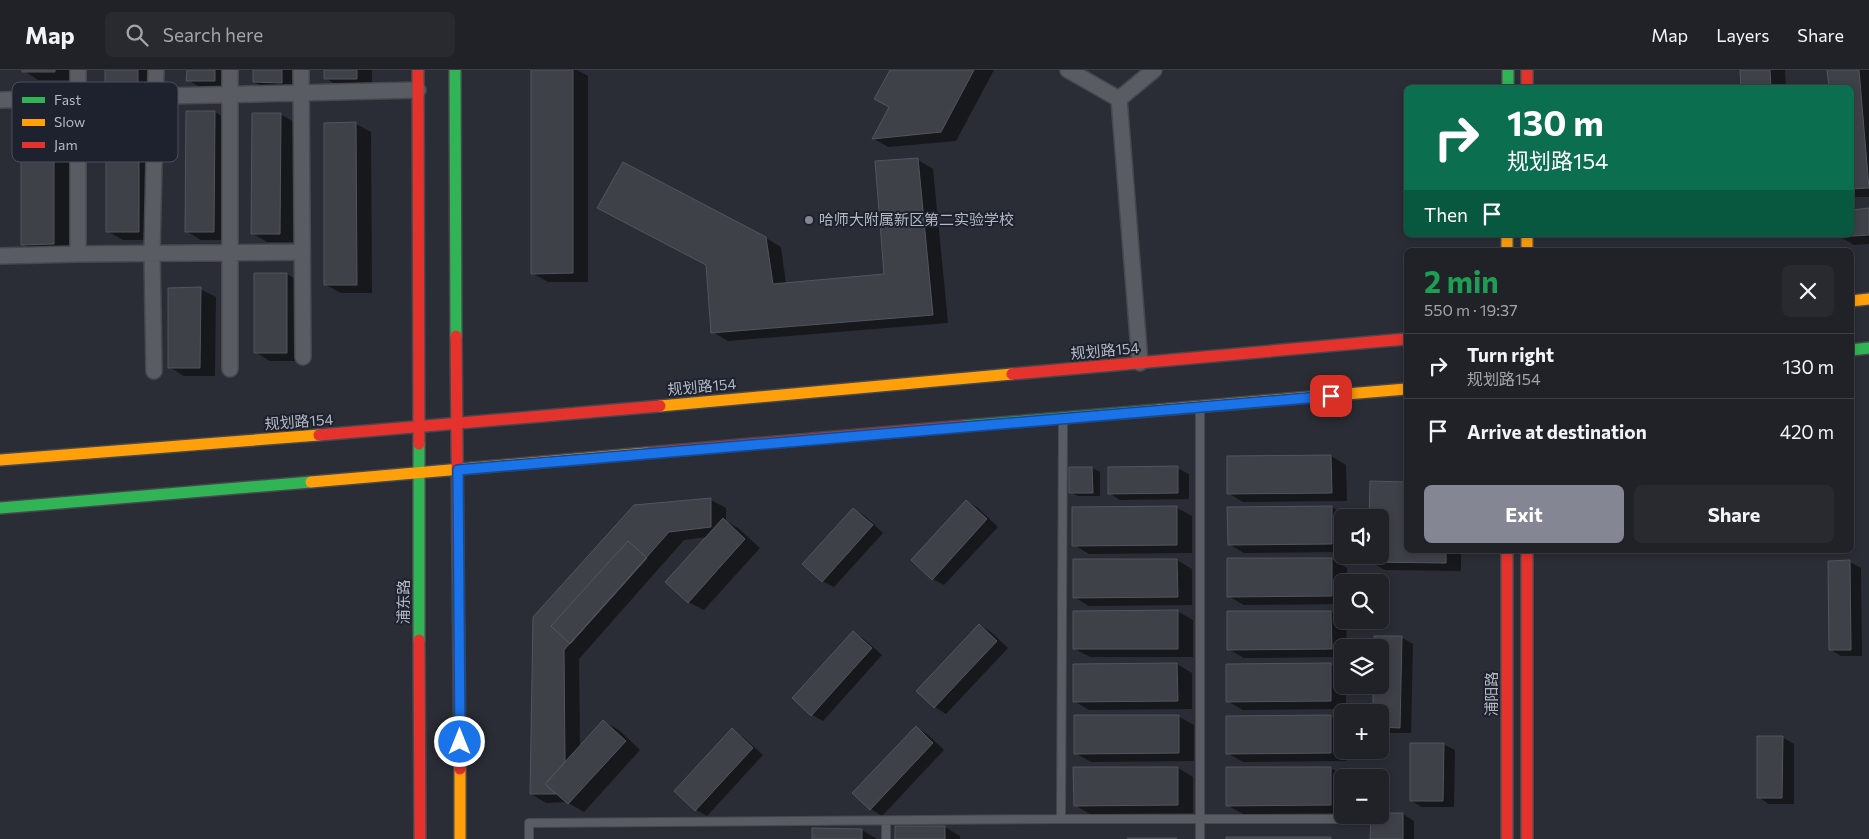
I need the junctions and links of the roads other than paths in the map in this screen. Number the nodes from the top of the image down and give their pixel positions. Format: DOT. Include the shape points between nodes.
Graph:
graph roads {
  1 [pos="230,70"];
  2 [pos="302,70"];
  3 [pos="418,70"];
  4 [pos="455,70"];
  5 [pos="1068,70"];
  6 [pos="1154,70"];
  7 [pos="1508,70"];
  8 [pos="1527,70"];
  9 [pos="1508,85"];
  10 [pos="1527,85"];
  11 [pos="418,90"];
  12 [pos="301,93"];
  13 [pos="230,95"];
  14 [pos="178,96"];
  15 [pos="1119,99"];
  16 [pos="78,162"];
  17 [pos="154,162"];
  18 [pos="230,252"];
  19 [pos="302,252"];
  20 [pos="152,253"];
  21 [pos="78,254"];
  22 [pos="0,256"];
  23 [pos="1869,299"];
  24 [pos="1854,301"];
  25 [pos="1404,339"];
  26 [pos="1869,348"];
  27 [pos="1854,350"];
  28 [pos="302,358"];
  29 [pos="1140,363"];
  30 [pos="230,368"];
  31 [pos="154,371"];
  32 [pos="1404,389"];
  33 [pos="1200,407"];
  34 [pos="1062,419"];
  35 [pos="456,424"];
  36 [pos="420,427"];
  37 [pos="0,460"];
  38 [pos="458,470"];
  39 [pos="419,472"];
  40 [pos="0,508"];
  41 [pos="1507,553"];
  42 [pos="1527,553"];
  43 [pos="1061,819"];
  44 [pos="1334,819"];
  45 [pos="1200,820"];
  46 [pos="886,821"];
  47 [pos="420,839"];
  48 [pos="460,839"];
  49 [pos="529,839"];
  50 [pos="886,839"];
  51 [pos="1200,839"];
  52 [pos="1507,839"];
  53 [pos="1527,839"];
  1 -- 13 [label="street"];
  2 -- 12 [label="street"];
  3 -- 11 [label="main road, 浦东路"];
  4 -- 35 [label="main road"];
  5 -- 15 [label="street"];
  6 -- 15 [label="street"];
  7 -- 9 [label="main road"];
  8 -- 10 [label="main road"];
  11 -- 12 [label="street"];
  11 -- 36 [label="main road, 浦东路"];
  12 -- 13 [label="street"];
  12 -- 19 [label="street"];
  13 -- 14 [label="street"];
  13 -- 18 [label="street"];
  15 -- 29 [label="street"];
  16 -- 21 [label="street"];
  17 -- 20 [label="street"];
  18 -- 19 [label="street"];
  18 -- 20 [label="street"];
  18 -- 30 [label="street"];
  19 -- 28 [label="street"];
  20 -- 21 [label="street"];
  20 -- 31 [label="street"];
  21 -- 22 [label="street"];
  23 -- 24 [label="main road"];
  25 -- 29 [label="main road, 规划路154"];
  26 -- 27 [label="main road"];
  29 -- 35 [label="main road, 规划路154"];
  32 -- 33 [label="main road"];
  33 -- 34 [label="main road"];
  33 -- 45 [label="lane"];
  34 -- 38 [label="main road"];
  34 -- 43 [label="lane"];
  35 -- 36 [label="main road, 规划路154"];
  35 -- 38 [label="main road"];
  36 -- 37 [label="main road, 规划路154"];
  36 -- 39 [label="main road, 浦东路"];
  38 -- 39 [label="main road"];
  38 -- 48 [label="main road"];
  39 -- 40 [label="main road"];
  39 -- 47 [label="main road, 浦东路"];
  41 -- 52 [label="main road, 浦阳路"];
  42 -- 53 [label="main road"];
  43 -- 45 [label="lane"];
  43 -- 46 [label="lane"];
  44 -- 45 [label="lane"];
  45 -- 51 [label="lane"];
  46 -- 49 [label="lane" via="529,823"];
  46 -- 50 [label="lane"];
}
